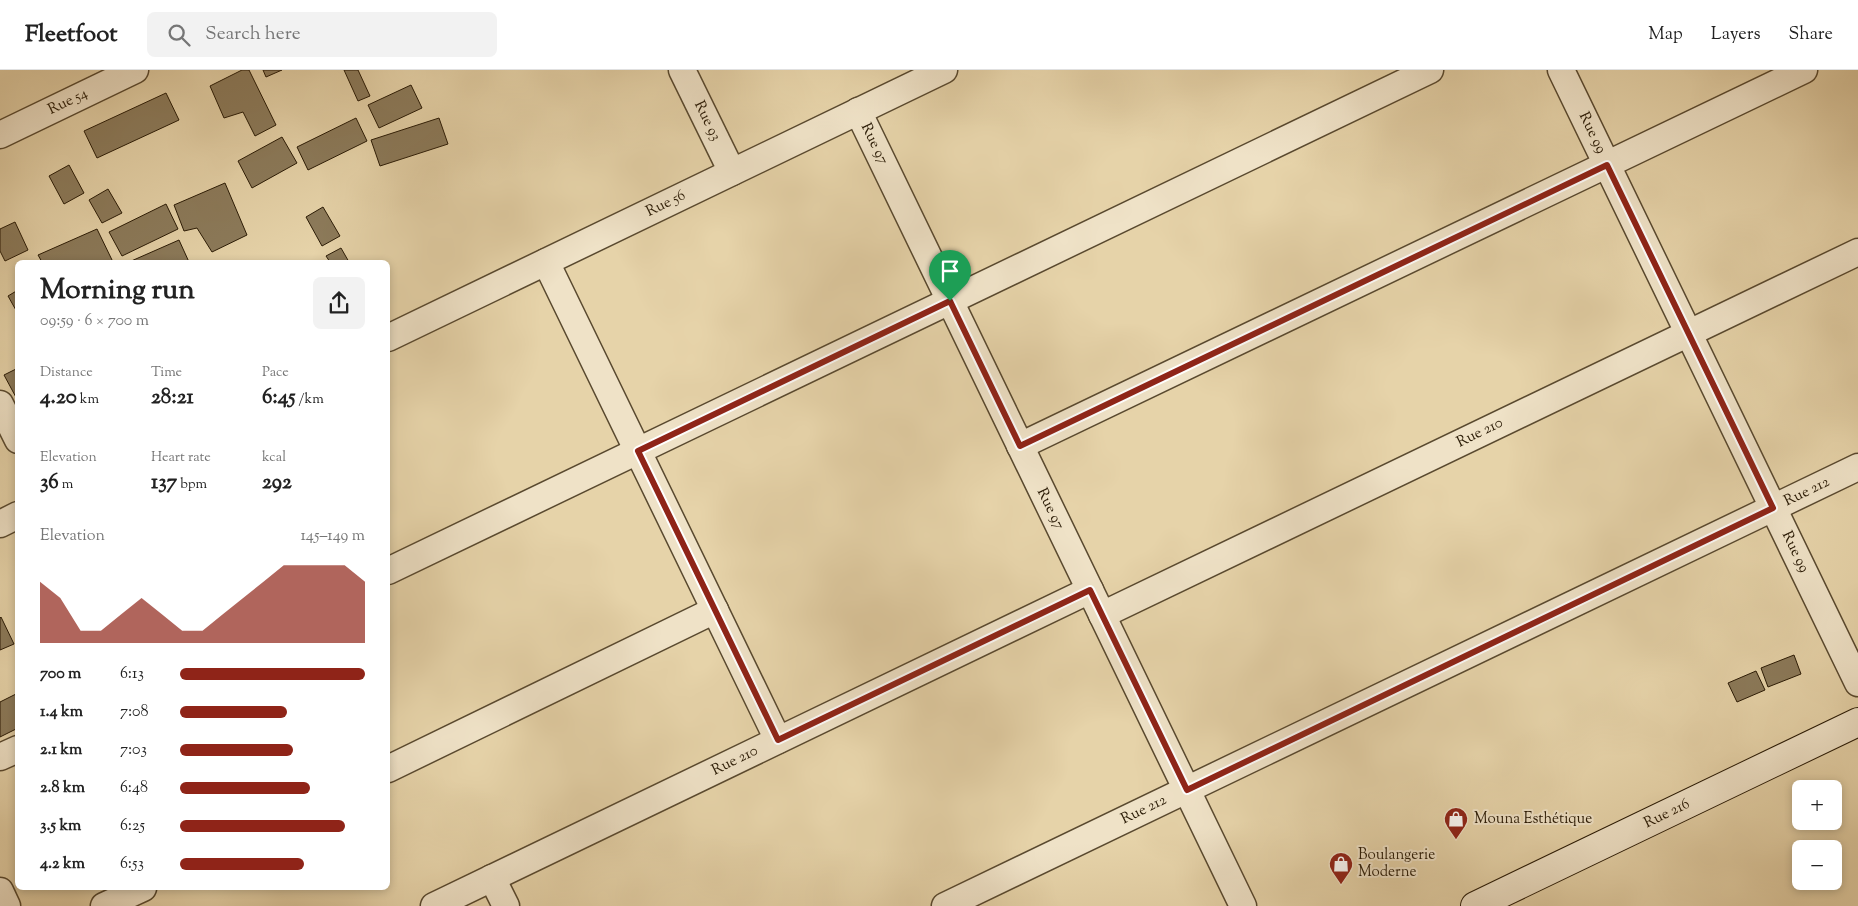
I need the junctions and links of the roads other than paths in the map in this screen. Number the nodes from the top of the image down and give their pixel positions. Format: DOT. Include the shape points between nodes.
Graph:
graph roads {
  1 [pos="135,70"];
  2 [pos="682,70"];
  3 [pos="944,70"];
  4 [pos="1430,70"];
  5 [pos="1561,70"];
  6 [pos="1804,70"];
  7 [pos="858,111"];
  8 [pos="0,135"];
  9 [pos="1607,165"];
  10 [pos="732,172"];
  11 [pos="1858,252"];
  12 [pos="546,262"];
  13 [pos="950,301"];
  14 [pos="1688,333"];
  15 [pos="390,337"];
  16 [pos="0,404"];
  17 [pos="15,434"];
  18 [pos="1020,446"];
  19 [pos="638,451"];
  20 [pos="1858,467"];
  21 [pos="1773,508"];
  22 [pos="15,517"];
  23 [pos="0,524"];
  24 [pos="390,570"];
  25 [pos="1090,590"];
  26 [pos="714,610"];
  27 [pos="1102,615"];
  28 [pos="1858,683"];
  29 [pos="1858,722"];
  30 [pos="778,740"];
  31 [pos="15,750"];
  32 [pos="0,757"];
  33 [pos="390,768"];
  34 [pos="1187,790"];
  35 [pos="492,878"];
  36 [pos="139,890"];
  37 [pos="0,891"];
  38 [pos="7,906"];
  39 [pos="104,906"];
  40 [pos="434,906"];
  41 [pos="506,906"];
  42 [pos="945,906"];
  43 [pos="1243,906"];
  44 [pos="1476,906"];
  1 -- 8 [label="street, Rue 54"];
  2 -- 10 [label="street, Rue 93"];
  3 -- 7 [label="street, Rue 56"];
  4 -- 13 [label="street"];
  5 -- 9 [label="street, Rue 99"];
  6 -- 9 [label="street"];
  7 -- 10 [label="street, Rue 56"];
  7 -- 13 [label="street, Rue 97"];
  9 -- 14 [label="street, Rue 99"];
  9 -- 18 [label="street"];
  10 -- 12 [label="street, Rue 56"];
  11 -- 14 [label="street, Rue 210"];
  12 -- 15 [label="street, Rue 56"];
  12 -- 19 [label="street"];
  13 -- 18 [label="street, Rue 97"];
  13 -- 19 [label="street"];
  14 -- 21 [label="street, Rue 99"];
  14 -- 27 [label="street, Rue 210"];
  16 -- 17 [label="street"];
  18 -- 25 [label="street, Rue 97"];
  19 -- 24 [label="street"];
  19 -- 26 [label="street"];
  20 -- 21 [label="street, Rue 212"];
  21 -- 28 [label="street, Rue 99"];
  21 -- 34 [label="street, Rue 212"];
  22 -- 23 [label="street"];
  25 -- 27 [label="street, Rue 97"];
  25 -- 30 [label="street, Rue 210"];
  26 -- 30 [label="street"];
  26 -- 33 [label="street"];
  27 -- 34 [label="street, Rue 97"];
  29 -- 44 [label="street, Rue 216"];
  30 -- 35 [label="street, Rue 210"];
  31 -- 32 [label="street"];
  34 -- 42 [label="street, Rue 212"];
  34 -- 43 [label="street, Rue 97"];
  35 -- 40 [label="street, Rue 210"];
  35 -- 41 [label="street"];
  36 -- 39 [label="street"];
  37 -- 38 [label="street"];
}
